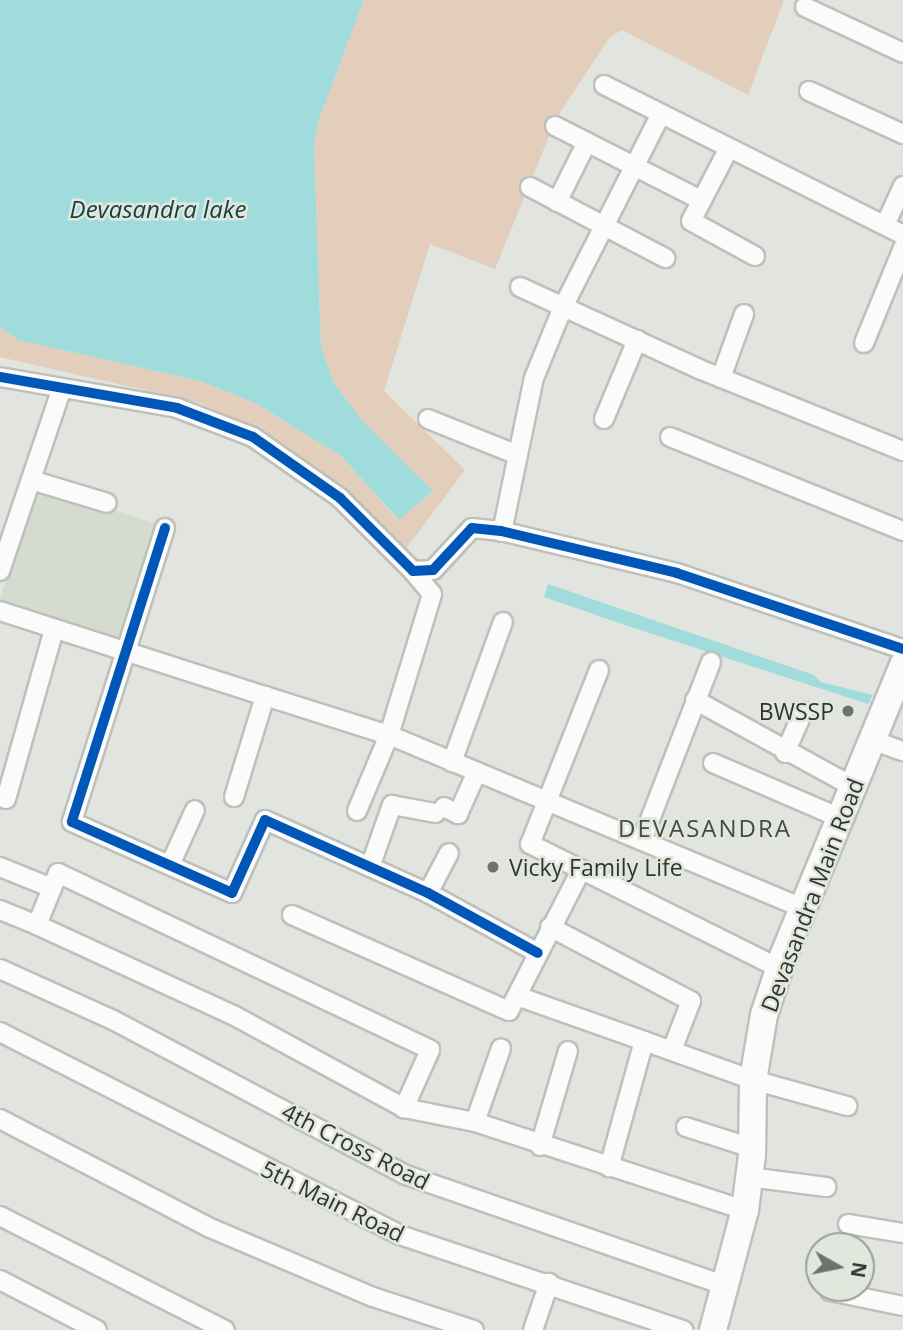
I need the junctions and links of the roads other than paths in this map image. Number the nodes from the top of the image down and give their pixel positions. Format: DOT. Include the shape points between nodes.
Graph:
graph roads {
  1 [pos="805,7"];
  2 [pos="903,53"];
  3 [pos="604,85"];
  4 [pos="809,91"];
  5 [pos="661,114"];
  6 [pos="555,126"];
  7 [pos="903,134"];
  8 [pos="587,142"];
  9 [pos="729,148"];
  10 [pos="903,186"];
  11 [pos="530,187"];
  12 [pos="701,200"];
  13 [pos="557,202"];
  14 [pos="885,225"];
  15 [pos="605,226"];
  16 [pos="903,234"];
  17 [pos="903,248"];
  18 [pos="755,256"];
  19 [pos="665,258"];
  20 [pos="520,287"];
  21 [pos="563,307"];
  22 [pos="744,314"];
  23 [pos="637,340"];
  24 [pos="864,342"];
  25 [pos="0,377"];
  26 [pos="721,377"];
  27 [pos="62,388"];
  28 [pos="428,419"];
  29 [pos="604,419"];
  30 [pos="670,437"];
  31 [pos="903,451"];
  32 [pos="518,455"];
  33 [pos="32,480"];
  34 [pos="107,503"];
  35 [pos="165,528"];
  36 [pos="903,531"];
  37 [pos="502,532"];
  38 [pos="0,571"];
  39 [pos="413,571"];
  40 [pos="0,611"];
  41 [pos="503,622"];
  42 [pos="54,629"];
  43 [pos="903,649"];
  44 [pos="126,653"];
  45 [pos="711,662"];
  46 [pos="903,665"];
  47 [pos="599,670"];
  48 [pos="265,696"];
  49 [pos="695,700"];
  50 [pos="803,712"];
  51 [pos="389,735"];
  52 [pos="872,740"];
  53 [pos="903,751"];
  54 [pos="785,753"];
  55 [pos="452,762"];
  56 [pos="713,762"];
  57 [pos="477,772"];
  58 [pos="853,787"];
  59 [pos="234,797"];
  60 [pos="6,799"];
  61 [pos="546,801"];
  62 [pos="195,810"];
  63 [pos="357,811"];
  64 [pos="840,818"];
  65 [pos="642,840"];
  66 [pos="449,853"];
  67 [pos="170,865"];
  68 [pos="0,867"];
  69 [pos="370,867"];
  70 [pos="580,872"];
  71 [pos="51,888"];
  72 [pos="428,893"];
  73 [pos="803,908"];
  74 [pos="0,910"];
  75 [pos="292,915"];
  76 [pos="37,925"];
  77 [pos="550,927"];
  78 [pos="538,953"];
  79 [pos="779,968"];
  80 [pos="0,969"];
  81 [pos="517,996"];
  82 [pos="0,1032"];
  83 [pos="645,1041"];
  84 [pos="501,1048"];
  85 [pos="672,1050"];
  86 [pos="568,1051"];
  87 [pos="753,1080"];
  88 [pos="847,1106"];
  89 [pos="404,1108"];
  90 [pos="0,1119"];
  91 [pos="475,1122"];
  92 [pos="686,1127"];
  93 [pos="540,1146"];
  94 [pos="752,1148"];
  95 [pos="609,1167"];
  96 [pos="750,1177"];
  97 [pos="826,1187"];
  98 [pos="745,1210"];
  99 [pos="0,1216"];
  100 [pos="848,1224"];
  101 [pos="903,1233"];
  102 [pos="0,1280"];
  103 [pos="549,1283"];
  104 [pos="727,1286"];
  105 [pos="875,1300"];
  106 [pos="903,1306"];
  107 [pos="428,1322"];
  108 [pos="97,1330"];
  109 [pos="225,1330"];
  110 [pos="474,1330"];
  111 [pos="533,1330"];
  112 [pos="683,1330"];
  113 [pos="713,1330"];
  1 -- 2 [label="street"];
  3 -- 5 [label="street"];
  4 -- 7 [label="street"];
  5 -- 9 [label="street"];
  5 -- 15 [label="street"];
  6 -- 8 [label="street"];
  8 -- 12 [label="street"];
  8 -- 13 [label="street"];
  9 -- 12 [label="street"];
  9 -- 14 [label="street"];
  10 -- 14 [label="street"];
  11 -- 13 [label="street"];
  12 -- 18 [label="street" via="691,221"];
  13 -- 15 [label="street"];
  14 -- 16 [label="street"];
  15 -- 19 [label="street"];
  15 -- 21 [label="street"];
  17 -- 24 [label="street"];
  20 -- 21 [label="street"];
  21 -- 23 [label="street"];
  21 -- 32 [label="street" via="534,379"];
  22 -- 26 [label="street"];
  23 -- 26 [label="street"];
  23 -- 29 [label="street"];
  25 -- 27 [label="street"];
  26 -- 31 [label="street"];
  27 -- 33 [label="street"];
  27 -- 39 [label="street" via="177,408 253,437 340,498"];
  28 -- 32 [label="street"];
  30 -- 36 [label="street"];
  32 -- 37 [label="street"];
  33 -- 34 [label="street"];
  33 -- 38 [label="street"];
  35 -- 44 [label="street"];
  37 -- 39 [label="street" via="472,528 433,570"];
  37 -- 43 [label="street" via="677,573"];
  39 -- 51 [label="street" via="432,594"];
  40 -- 42 [label="street"];
  41 -- 55 [label="street"];
  42 -- 44 [label="street"];
  42 -- 60 [label="street"];
  44 -- 48 [label="street"];
  44 -- 67 [label="street" via="72,821"];
  45 -- 49 [label="street"];
  46 -- 52 [label="main road, Devasandra Main Road"];
  47 -- 61 [label="street"];
  48 -- 51 [label="street"];
  48 -- 59 [label="street"];
  49 -- 54 [label="street"];
  49 -- 65 [label="street"];
  50 -- 54 [label="street"];
  51 -- 55 [label="street"];
  51 -- 63 [label="street"];
  52 -- 53 [label="street"];
  52 -- 58 [label="main road, Devasandra Main Road"];
  54 -- 58 [label="street"];
  55 -- 57 [label="street"];
  56 -- 64 [label="street"];
  57 -- 61 [label="street"];
  57 -- 69 [label="street" via="458,814 392,805"];
  58 -- 64 [label="main road, Devasandra Main Road"];
  61 -- 65 [label="street"];
  61 -- 70 [label="street" via="530,844"];
  62 -- 67 [label="street"];
  64 -- 73 [label="main road, Devasandra Main Road"];
  65 -- 73 [label="street"];
  66 -- 72 [label="street"];
  67 -- 69 [label="street" via="232,893 265,820"];
  68 -- 71 [label="street"];
  69 -- 72 [label="street"];
  70 -- 77 [label="street"];
  70 -- 79 [label="street"];
  71 -- 76 [label="street"];
  71 -- 89 [label="street" via="58,873 430,1050"];
  72 -- 78 [label="street"];
  73 -- 79 [label="main road, Devasandra Main Road"];
  74 -- 76 [label="street"];
  75 -- 81 [label="street" via="509,1011"];
  76 -- 89 [label="street" via="233,1015"];
  77 -- 78 [label="street"];
  77 -- 85 [label="street" via="691,1002"];
  78 -- 81 [label="street"];
  79 -- 87 [label="main road, Devasandra Main Road" via="758,1041"];
  80 -- 104 [label="street, 4th Cross Road" via="113,1020 405,1175"];
  81 -- 83 [label="street"];
  82 -- 103 [label="street, 5th Main Road" via="400,1235"];
  83 -- 85 [label="street"];
  83 -- 95 [label="street"];
  84 -- 91 [label="street"];
  85 -- 87 [label="street"];
  86 -- 93 [label="street"];
  87 -- 88 [label="street"];
  87 -- 94 [label="main road, Devasandra Main Road"];
  89 -- 91 [label="street"];
  90 -- 107 [label="street" via="208,1227"];
  91 -- 93 [label="street"];
  92 -- 94 [label="street"];
  93 -- 95 [label="street"];
  94 -- 96 [label="main road, Devasandra Main Road"];
  95 -- 98 [label="street"];
  96 -- 97 [label="street"];
  96 -- 98 [label="main road, Devasandra Main Road"];
  98 -- 104 [label="main road, Devasandra Main Road"];
  99 -- 109 [label="street"];
  100 -- 101 [label="street"];
  102 -- 108 [label="street"];
  103 -- 111 [label="street"];
  103 -- 112 [label="street, 5th Main Road"];
  104 -- 113 [label="main road, Devasandra Main Road"];
  105 -- 106 [label="street"];
  107 -- 110 [label="street"];
}
